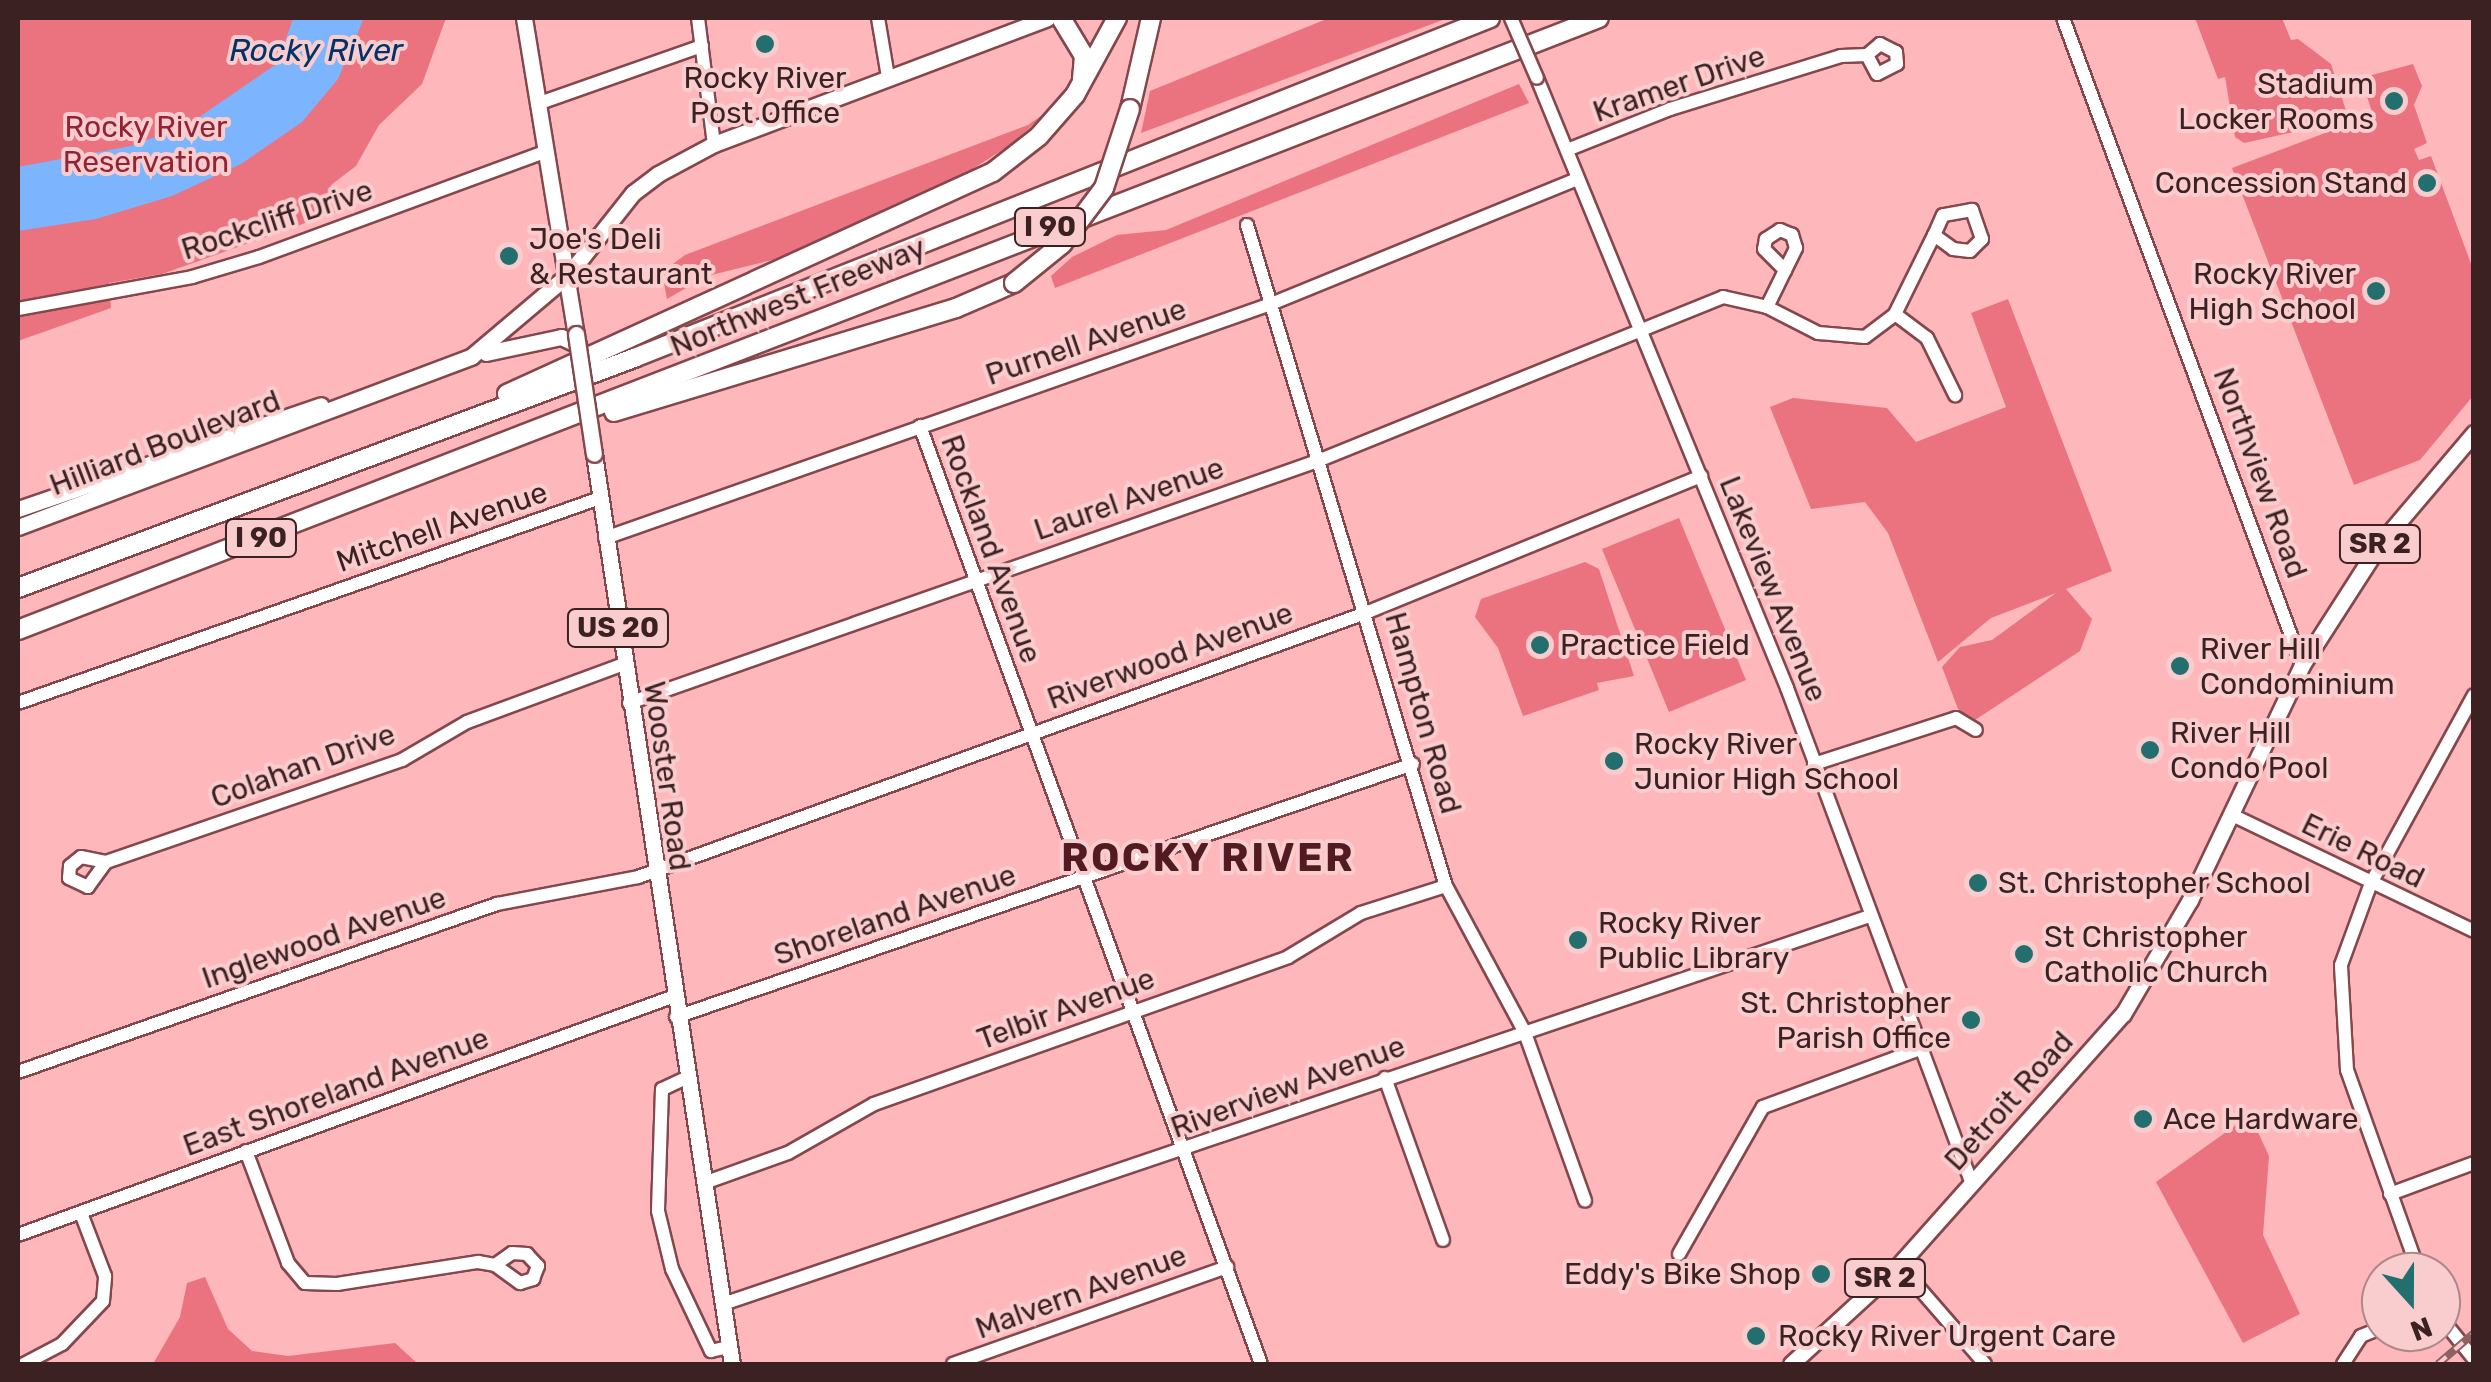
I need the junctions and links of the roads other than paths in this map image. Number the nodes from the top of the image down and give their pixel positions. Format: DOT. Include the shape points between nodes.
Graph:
graph roads {
  1 [pos="524,18"];
  2 [pos="698,18"];
  3 [pos="878,18"];
  4 [pos="1047,18"];
  5 [pos="1061,18"];
  6 [pos="1117,18"];
  7 [pos="1151,18"];
  8 [pos="1490,18"];
  9 [pos="1511,18"];
  10 [pos="1599,18"];
  11 [pos="2063,18"];
  12 [pos="702,46"];
  13 [pos="1867,55"];
  14 [pos="888,77"];
  15 [pos="1077,92"];
  16 [pos="537,104"];
  17 [pos="714,144"];
  18 [pos="1566,150"];
  19 [pos="544,152"];
  20 [pos="1578,179"];
  21 [pos="1247,225"];
  22 [pos="1934,235"];
  23 [pos="1785,270"];
  24 [pos="568,275"];
  25 [pos="1270,304"];
  26 [pos="1768,307"];
  27 [pos="18,309"];
  28 [pos="1895,314"];
  29 [pos="1640,330"];
  30 [pos="572,339"];
  31 [pos="472,356"];
  32 [pos="1955,395"];
  33 [pos="330,406"];
  34 [pos="920,426"];
  35 [pos="2474,433"];
  36 [pos="426,434"];
  37 [pos="503,445"];
  38 [pos="1320,460"];
  39 [pos="1701,476"];
  40 [pos="600,498"];
  41 [pos="18,509"];
  42 [pos="18,527"];
  43 [pos="605,538"];
  44 [pos="973,579"];
  45 [pos="18,588"];
  46 [pos="1368,612"];
  47 [pos="18,630"];
  48 [pos="624,664"];
  49 [pos="2302,665"];
  50 [pos="2474,694"];
  51 [pos="18,703"];
  52 [pos="629,703"];
  53 [pos="1976,730"];
  54 [pos="1032,732"];
  55 [pos="1413,764"];
  56 [pos="1814,764"];
  57 [pos="2232,815"];
  58 [pos="106,862"];
  59 [pos="652,871"];
  60 [pos="1083,877"];
  61 [pos="2371,883"];
  62 [pos="1446,886"];
  63 [pos="1870,916"];
  64 [pos="2474,931"];
  65 [pos="672,997"];
  66 [pos="1133,1012"];
  67 [pos="676,1016"];
  68 [pos="1525,1033"];
  69 [pos="1920,1049"];
  70 [pos="18,1072"];
  71 [pos="686,1078"];
  72 [pos="1385,1078"];
  73 [pos="246,1151"];
  74 [pos="1184,1151"];
  75 [pos="2474,1163"];
  76 [pos="704,1183"];
  77 [pos="1972,1184"];
  78 [pos="2390,1194"];
  79 [pos="1585,1201"];
  80 [pos="81,1213"];
  81 [pos="18,1235"];
  82 [pos="1443,1240"];
  83 [pos="2412,1252"];
  84 [pos="1679,1254"];
  85 [pos="495,1265"];
  86 [pos="1899,1265"];
  87 [pos="1227,1267"];
  88 [pos="722,1304"];
  89 [pos="2361,1336"];
  90 [pos="729,1348"];
  91 [pos="24,1364"];
  92 [pos="732,1364"];
  93 [pos="953,1364"];
  94 [pos="1261,1364"];
  95 [pos="1791,1364"];
  96 [pos="1985,1364"];
  97 [pos="2344,1364"];
  1 -- 16 [label="main road, Wooster Road / US 20"];
  2 -- 12 [label="street"];
  3 -- 14 [label="street"];
  4 -- 14 [label="main road, Hilliard Boulevard"];
  5 -- 15 [label="highway" via="1084,56"];
  6 -- 15 [label="highway"];
  7 -- 37 [label="highway, bridge" via="1104,188 1062,244 1014,282 956,308"];
  8 -- 36 [label="highway, Northwest Freeway / I 90"];
  9 -- 18 [label="street, Lakeview Avenue, bridge"];
  10 -- 37 [label="highway, Northwest Freeway / I 90" via="999,246"];
  11 -- 49 [label="street, Northview Road"];
  12 -- 16 [label="street"];
  12 -- 17 [label="street"];
  13 -- 18 [label="street, Kramer Drive" via="1841,56 1688,103"];
  14 -- 17 [label="main road, Hilliard Boulevard"];
  15 -- 36 [label="highway" via="1040,136 994,172 849,243 603,346"];
  16 -- 19 [label="main road, Wooster Road / US 20"];
  17 -- 24 [label="main road, Hilliard Boulevard" via="632,194"];
  18 -- 20 [label="street, Lakeview Avenue"];
  19 -- 24 [label="main road, Wooster Road / US 20"];
  19 -- 27 [label="street, Rockcliff Drive" via="186,278"];
  20 -- 25 [label="street, Purnell Avenue"];
  20 -- 29 [label="street, Lakeview Avenue"];
  21 -- 25 [label="street, Hampton Road"];
  22 -- 28 [label="street"];
  23 -- 26 [label="street"];
  24 -- 30 [label="main road, Wooster Road / US 20"];
  24 -- 31 [label="main road, Hilliard Boulevard"];
  25 -- 34 [label="street, Purnell Avenue"];
  25 -- 38 [label="street, Hampton Road"];
  26 -- 28 [label="street, Laurel Avenue" via="1842,340 1865,336"];
  26 -- 29 [label="street, Laurel Avenue" via="1723,297"];
  28 -- 32 [label="street" via="1927,338"];
  29 -- 38 [label="street, Laurel Avenue"];
  29 -- 39 [label="street, Lakeview Avenue"];
  30 -- 31 [label="main road"];
  30 -- 40 [label="main road, Wooster Road / US 20, bridge"];
  31 -- 33 [label="main road, Hilliard Boulevard"];
  33 -- 41 [label="main road, Hilliard Boulevard" via="293,410"];
  33 -- 42 [label="main road, Hilliard Boulevard" via="278,433"];
  34 -- 43 [label="street, Purnell Avenue"];
  34 -- 44 [label="street, Rockland Avenue"];
  35 -- 49 [label="main road, Detroit Road / SR 2" via="2379,545"];
  36 -- 45 [label="highway, Northwest Freeway / I 90"];
  37 -- 47 [label="highway, Northwest Freeway / I 90"];
  38 -- 44 [label="street, Laurel Avenue"];
  38 -- 46 [label="street, Hampton Road"];
  39 -- 46 [label="street, Riverwood Avenue"];
  39 -- 56 [label="street, Lakeview Avenue"];
  40 -- 43 [label="main road, Wooster Road / US 20"];
  40 -- 51 [label="street, Mitchell Avenue"];
  43 -- 48 [label="main road, Wooster Road / US 20"];
  44 -- 52 [label="street, Laurel Avenue"];
  44 -- 54 [label="street, Rockland Avenue"];
  46 -- 54 [label="street, Riverwood Avenue"];
  46 -- 55 [label="street, Hampton Road"];
  48 -- 52 [label="main road, Wooster Road / US 20"];
  48 -- 58 [label="street, Colahan Drive" via="467,722 402,760"];
  49 -- 57 [label="main road, Detroit Road / SR 2"];
  50 -- 61 [label="street"];
  52 -- 59 [label="main road, Wooster Road / US 20"];
  53 -- 56 [label="street" via="1956,718"];
  54 -- 59 [label="street, Riverwood Avenue"];
  54 -- 60 [label="street, Rockland Avenue"];
  55 -- 60 [label="street, Shoreland Avenue"];
  55 -- 62 [label="street, Hampton Road"];
  56 -- 63 [label="street, Lakeview Avenue"];
  57 -- 61 [label="street, Erie Road"];
  57 -- 77 [label="main road, Detroit Road / SR 2" via="2123,1014"];
  59 -- 65 [label="main road, Wooster Road / US 20"];
  59 -- 70 [label="street, Inglewood Avenue" via="497,904"];
  60 -- 66 [label="street, Rockland Avenue"];
  60 -- 67 [label="street, Shoreland Avenue"];
  61 -- 64 [label="street, Erie Road"];
  61 -- 78 [label="street" via="2341,964 2340,1022 2347,1070"];
  62 -- 66 [label="street, Telbir Avenue" via="1361,913 1288,956"];
  62 -- 68 [label="street, Hampton Road"];
  63 -- 68 [label="street, Riverview Avenue"];
  63 -- 69 [label="street, Lakeview Avenue"];
  65 -- 67 [label="main road, Wooster Road / US 20"];
  65 -- 73 [label="street, East Shoreland Avenue"];
  66 -- 74 [label="street, Rockland Avenue"];
  66 -- 76 [label="street, Telbir Avenue" via="874,1104 788,1153"];
  67 -- 71 [label="main road, Wooster Road / US 20"];
  68 -- 72 [label="street, Riverview Avenue"];
  68 -- 79 [label="street, Hampton Road"];
  69 -- 77 [label="street, Lakeview Avenue"];
  69 -- 84 [label="street" via="1763,1107"];
  71 -- 76 [label="main road, Wooster Road / US 20"];
  71 -- 90 [label="street" via="662,1089 658,1211 672,1269 711,1352"];
  72 -- 74 [label="street, Riverview Avenue"];
  72 -- 82 [label="street"];
  73 -- 80 [label="street, East Shoreland Avenue"];
  73 -- 85 [label="street" via="288,1264 305,1282"];
  74 -- 87 [label="street, Rockland Avenue"];
  74 -- 88 [label="street, Riverview Avenue"];
  75 -- 78 [label="street"];
  76 -- 88 [label="main road, Wooster Road / US 20"];
  77 -- 86 [label="main road, Detroit Road / SR 2"];
  78 -- 83 [label="street"];
  80 -- 81 [label="street, East Shoreland Avenue"];
  80 -- 91 [label="street" via="105,1276 103,1301 62,1344"];
  86 -- 95 [label="main road, Detroit Road / SR 2"];
  86 -- 96 [label="street"];
  87 -- 93 [label="street, Malvern Avenue"];
  87 -- 94 [label="street, Rockland Avenue"];
  88 -- 90 [label="main road, Wooster Road / US 20"];
  89 -- 97 [label="street"];
  90 -- 92 [label="main road, Wooster Road / US 20"];
}
